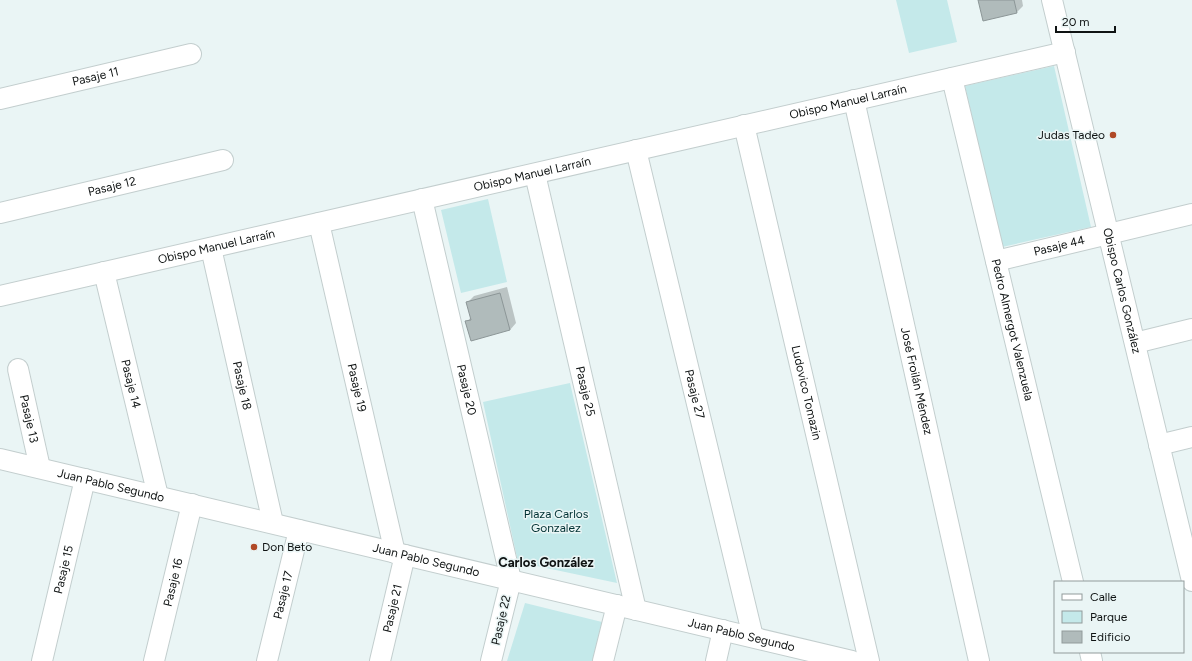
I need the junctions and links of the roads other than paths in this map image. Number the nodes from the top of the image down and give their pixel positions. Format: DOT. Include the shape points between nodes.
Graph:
graph roads {
  1 [pos="1052,0"];
  2 [pos="1065,52"];
  3 [pos="191,54"];
  4 [pos="952,78"];
  5 [pos="0,99"];
  6 [pos="854,100"];
  7 [pos="744,125"];
  8 [pos="636,150"];
  9 [pos="223,160"];
  10 [pos="535,174"];
  11 [pos="422,199"];
  12 [pos="0,213"];
  13 [pos="1192,214"];
  14 [pos="319,223"];
  15 [pos="1109,234"];
  16 [pos="211,248"];
  17 [pos="996,261"];
  18 [pos="104,272"];
  19 [pos="0,296"];
  20 [pos="1192,329"];
  21 [pos="1135,343"];
  22 [pos="18,369"];
  23 [pos="1192,437"];
  24 [pos="1159,445"];
  25 [pos="0,459"];
  26 [pos="40,468"];
  27 [pos="85,479"];
  28 [pos="158,496"];
  29 [pos="192,504"];
  30 [pos="273,523"];
  31 [pos="299,530"];
  32 [pos="1188,550"];
  33 [pos="400,554"];
  34 [pos="511,580"];
  35 [pos="1073,581"];
  36 [pos="1192,581"];
  37 [pos="617,605"];
  38 [pos="636,610"];
  39 [pos="723,630"];
  40 [pos="753,638"];
  41 [pos="827,658"];
  42 [pos="42,661"];
  43 [pos="154,661"];
  44 [pos="268,661"];
  45 [pos="380,661"];
  46 [pos="491,661"];
  47 [pos="603,661"];
  48 [pos="716,661"];
  49 [pos="852,661"];
  50 [pos="869,661"];
  51 [pos="980,661"];
  1 -- 2 [label="street, Obispo Carlos González"];
  2 -- 4 [label="street, Obispo Manuel Larraín"];
  2 -- 15 [label="street, Obispo Carlos González"];
  3 -- 5 [label="street, Pasaje 11"];
  4 -- 6 [label="street, Obispo Manuel Larraín"];
  4 -- 17 [label="street, Pedro Almergot Valenzuela"];
  6 -- 7 [label="street, Obispo Manuel Larraín"];
  6 -- 51 [label="street, José Froilán Méndez"];
  7 -- 8 [label="street, Obispo Manuel Larraín"];
  7 -- 50 [label="street, Ludovico Tomazin"];
  8 -- 10 [label="street, Obispo Manuel Larraín"];
  8 -- 40 [label="street, Pasaje 27"];
  9 -- 12 [label="street, Pasaje 12"];
  10 -- 11 [label="street, Obispo Manuel Larraín"];
  10 -- 38 [label="street, Pasaje 25"];
  11 -- 14 [label="street, Obispo Manuel Larraín"];
  11 -- 34 [label="street, Pasaje 20"];
  13 -- 15 [label="street, Pasaje 44"];
  14 -- 16 [label="street, Obispo Manuel Larraín"];
  14 -- 33 [label="street, Pasaje 19"];
  15 -- 17 [label="street, Pasaje 44"];
  15 -- 21 [label="street, Obispo Carlos González"];
  16 -- 18 [label="street, Obispo Manuel Larraín"];
  16 -- 30 [label="street, Pasaje 18"];
  17 -- 35 [label="street, Pedro Almergot Valenzuela"];
  18 -- 19 [label="street, Obispo Manuel Larraín"];
  18 -- 28 [label="street, Pasaje 14"];
  20 -- 21 [label="street"];
  21 -- 24 [label="street, Obispo Carlos González"];
  22 -- 26 [label="street, Pasaje 13"];
  23 -- 24 [label="street"];
  24 -- 32 [label="street, Obispo Carlos González"];
  25 -- 26 [label="street, Juan Pablo Segundo"];
  26 -- 27 [label="street, Juan Pablo Segundo"];
  27 -- 28 [label="street, Juan Pablo Segundo"];
  27 -- 42 [label="street, Pasaje 15"];
  28 -- 29 [label="street, Juan Pablo Segundo"];
  29 -- 30 [label="street, Juan Pablo Segundo"];
  29 -- 43 [label="street, Pasaje 16"];
  30 -- 31 [label="street, Juan Pablo Segundo"];
  31 -- 33 [label="street, Juan Pablo Segundo"];
  31 -- 44 [label="street, Pasaje 17"];
  32 -- 36 [label="street, Obispo Carlos González"];
  33 -- 34 [label="street, Juan Pablo Segundo"];
  33 -- 45 [label="street, Pasaje 21"];
  34 -- 37 [label="street, Juan Pablo Segundo"];
  34 -- 46 [label="street, Pasaje 22"];
  37 -- 38 [label="street, Juan Pablo Segundo"];
  37 -- 47 [label="street"];
  38 -- 39 [label="street, Juan Pablo Segundo"];
  39 -- 40 [label="street, Juan Pablo Segundo"];
  39 -- 48 [label="street"];
  40 -- 41 [label="street, Juan Pablo Segundo"];
  41 -- 49 [label="street, Juan Pablo Segundo"];
}
